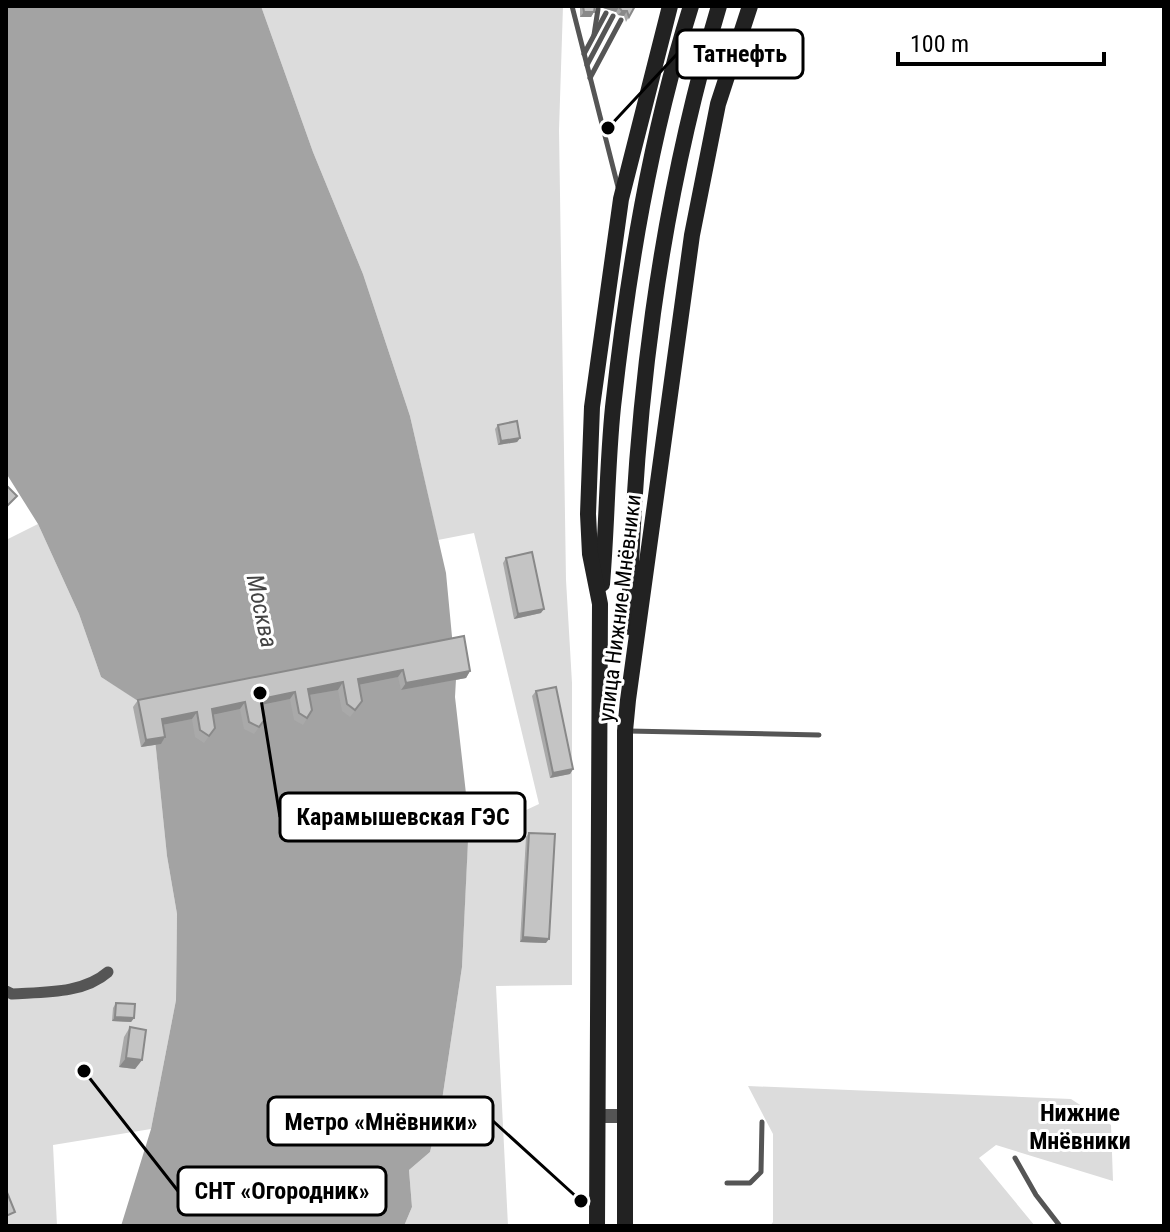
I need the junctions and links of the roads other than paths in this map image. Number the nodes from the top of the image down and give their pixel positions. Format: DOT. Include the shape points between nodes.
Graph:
graph roads {
  1 [pos="572,6"];
  2 [pos="670,6"];
  3 [pos="691,6"];
  4 [pos="719,6"];
  5 [pos="750,6"];
  6 [pos="598,9"];
  7 [pos="606,13"];
  8 [pos="613,16"];
  9 [pos="621,20"];
  10 [pos="594,37"];
  11 [pos="584,55"];
  12 [pos="587,66"];
  13 [pos="590,78"];
  14 [pos="621,199"];
  15 [pos="600,604"];
  16 [pos="628,700"];
  17 [pos="625,731"];
  18 [pos="819,735"];
  19 [pos="108,972"];
  20 [pos="6,991"];
  21 [pos="597,1116"];
  22 [pos="624,1116"];
  23 [pos="762,1122"];
  24 [pos="1015,1158"];
  25 [pos="727,1183"];
  26 [pos="597,1226"];
  27 [pos="625,1226"];
  28 [pos="1060,1226"];
  1 -- 11 [label="lane"];
  2 -- 14 [label="main road, улица Нижние Мнёвники"];
  3 -- 15 [label="main road" via="656,133 632,264 613,410"];
  4 -- 16 [label="main road" via="660,252 640,408"];
  5 -- 16 [label="main road, улица Нижние Мнёвники" via="718,104 692,235"];
  6 -- 10 [label="lane"];
  7 -- 10 [label="lane"];
  8 -- 12 [label="lane"];
  9 -- 13 [label="lane"];
  10 -- 11 [label="lane"];
  11 -- 12 [label="lane"];
  12 -- 13 [label="lane"];
  13 -- 14 [label="lane"];
  14 -- 15 [label="main road, улица Нижние Мнёвники" via="589,452 590,554"];
  15 -- 21 [label="main road, улица Нижние Мнёвники"];
  16 -- 17 [label="main road, улица Нижние Мнёвники"];
  17 -- 18 [label="lane"];
  17 -- 22 [label="main road, улица Нижние Мнёвники"];
  19 -- 20 [label="street" via="83,987"];
  21 -- 22 [label="street"];
  21 -- 26 [label="main road, улица Нижние Мнёвники"];
  22 -- 27 [label="main road, улица Нижние Мнёвники"];
  23 -- 25 [label="lane" via="761,1172 750,1183"];
  24 -- 28 [label="lane"];
}
